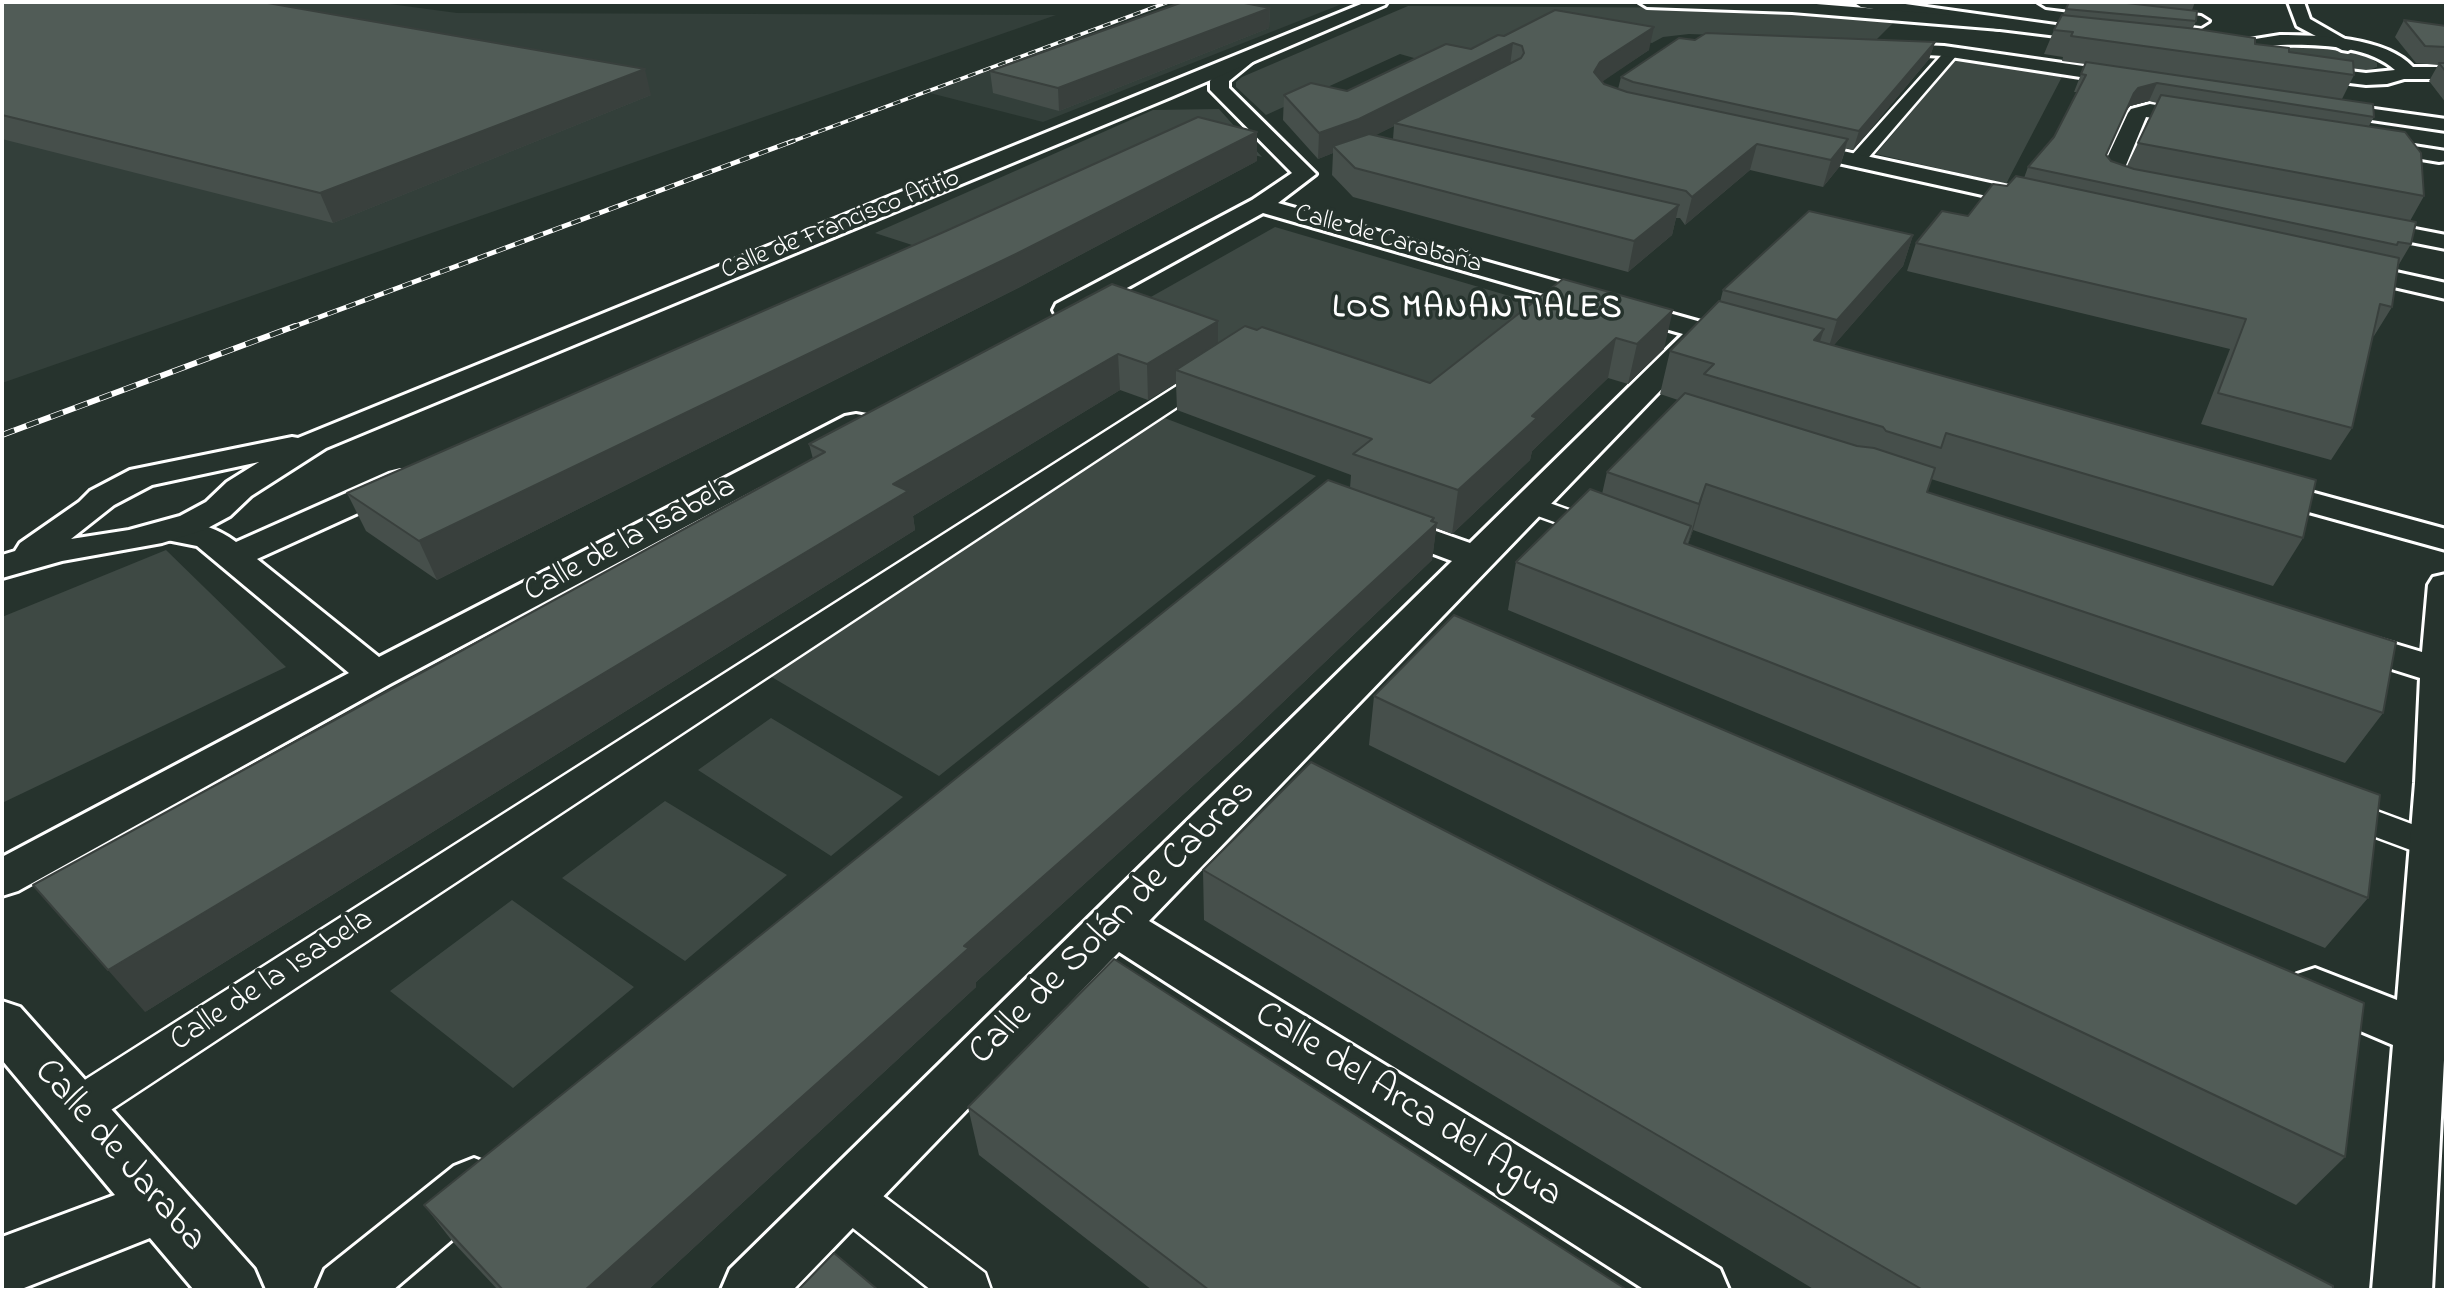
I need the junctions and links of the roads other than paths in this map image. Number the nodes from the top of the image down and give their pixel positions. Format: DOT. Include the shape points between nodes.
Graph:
graph roads {
  1 [pos="1647,2"];
  2 [pos="1861,2"];
  3 [pos="2046,2"];
  4 [pos="2296,2"];
  5 [pos="1376,4"];
  6 [pos="2201,21"];
  7 [pos="2303,22"];
  8 [pos="2000,24"];
  9 [pos="2129,39"];
  10 [pos="2279,40"];
  11 [pos="2252,46"];
  12 [pos="2348,46"];
  13 [pos="1861,47"];
  14 [pos="1952,52"];
  15 [pos="1252,55"];
  16 [pos="2382,55"];
  17 [pos="2274,64"];
  18 [pos="2446,67"];
  19 [pos="2446,73"];
  20 [pos="2150,82"];
  21 [pos="2394,83"];
  22 [pos="2300,104"];
  23 [pos="2409,120"];
  24 [pos="2221,121"];
  25 [pos="2446,125"];
  26 [pos="1766,140"];
  27 [pos="2349,142"];
  28 [pos="1857,160"];
  29 [pos="2443,162"];
  30 [pos="1330,165"];
  31 [pos="1305,174"];
  32 [pos="2164,187"];
  33 [pos="1260,205"];
  34 [pos="2059,205"];
  35 [pos="2348,223"];
  36 [pos="2446,242"];
  37 [pos="2330,265"];
  38 [pos="2446,291"];
  39 [pos="1035,327"];
  40 [pos="1702,331"];
  41 [pos="1749,345"];
  42 [pos="1234,360"];
  43 [pos="877,411"];
  44 [pos="315,441"];
  45 [pos="190,466"];
  46 [pos="432,467"];
  47 [pos="2238,482"];
  48 [pos="239,489"];
  49 [pos="1530,504"];
  50 [pos="91,509"];
  51 [pos="1348,510"];
  52 [pos="218,535"];
  53 [pos="131,538"];
  54 [pos="1622,539"];
  55 [pos="2446,540"];
  56 [pos="1477,558"];
  57 [pos="9,564"];
  58 [pos="2446,585"];
  59 [pos="2317,632"];
  60 [pos="2440,671"];
  61 [pos="376,675"];
  62 [pos="2312,800"];
  63 [pos="2432,845"];
  64 [pos="2,878"];
  65 [pos="1114,924"];
  66 [pos="2285,976"];
  67 [pos="2,1023"];
  68 [pos="2419,1033"];
  69 [pos="76,1110"];
  70 [pos="507,1158"];
  71 [pos="846,1195"];
  72 [pos="161,1206"];
  73 [pos="2,1266"];
  74 [pos="233,1290"];
  75 [pos="346,1290"];
  76 [pos="751,1290"];
  77 [pos="968,1290"];
  78 [pos="1699,1290"];
  79 [pos="2402,1290"];
  1 -- 8 [label="street" via="1792,7"];
  2 -- 8 [label="street"];
  3 -- 6 [label="street"];
  4 -- 7 [label="street"];
  5 -- 15 [label="street, Calle de Francisco Aritio"];
  7 -- 10 [label="street"];
  7 -- 12 [label="street"];
  8 -- 9 [label="street"];
  10 -- 11 [label="street"];
  10 -- 12 [label="street"];
  11 -- 17 [label="street" via="2256,55"];
  11 -- 17 [label="street" via="2182,45"];
  12 -- 16 [label="street"];
  13 -- 14 [label="street"];
  14 -- 20 [label="street"];
  14 -- 28 [label="street"];
  15 -- 31 [label="street" via="1219,81 1220,90"];
  15 -- 44 [label="street, Calle de Francisco Aritio"];
  16 -- 18 [label="street"];
  16 -- 21 [label="street" via="2404,69"];
  17 -- 21 [label="street" via="2339,78"];
  19 -- 21 [label="street"];
  21 -- 23 [label="street"];
  22 -- 23 [label="street"];
  23 -- 25 [label="street"];
  23 -- 29 [label="street"];
  24 -- 32 [label="street" via="2150,110 2138,113 2111,173"];
  26 -- 28 [label="street"];
  27 -- 29 [label="street"];
  28 -- 34 [label="street"];
  30 -- 31 [label="street"];
  31 -- 33 [label="street"];
  33 -- 39 [label="street"];
  33 -- 40 [label="street, Calle de Carabaña"];
  35 -- 36 [label="street"];
  37 -- 38 [label="street"];
  40 -- 41 [label="street, Calle de Carabaña"];
  40 -- 49 [label="street, Calle de Solán de Cabras" via="1637,413"];
  42 -- 69 [label="street, Calle de la Isabela"];
  43 -- 61 [label="street, Calle de la Isabela"];
  44 -- 45 [label="street, Calle de Francisco Aritio"];
  44 -- 48 [label="street, Calle de Francisco Aritio"];
  45 -- 48 [label="street, Calle de Francisco Aritio" via="224,467 240,480"];
  45 -- 50 [label="street, Calle de Francisco Aritio" via="120,486"];
  46 -- 52 [label="street"];
  47 -- 55 [label="street"];
  48 -- 52 [label="street, Calle de Francisco Aritio" via="230,500"];
  49 -- 54 [label="street"];
  49 -- 56 [label="street, Calle de Solán de Cabras"];
  50 -- 53 [label="street, Calle de Francisco Aritio" via="90,528 99,534"];
  50 -- 57 [label="street, Calle de Francisco Aritio"];
  51 -- 56 [label="street"];
  52 -- 53 [label="street, Calle de Francisco Aritio" via="169,531"];
  52 -- 61 [label="street"];
  53 -- 57 [label="street, Calle de Francisco Aritio"];
  56 -- 65 [label="street, Calle de Solán de Cabras" via="1444,619 1297,767"];
  58 -- 60 [label="street"];
  59 -- 60 [label="street"];
  60 -- 63 [label="street"];
  61 -- 64 [label="street, Calle de la Isabela"];
  62 -- 63 [label="street"];
  63 -- 68 [label="street"];
  65 -- 71 [label="street, Calle de Solán de Cabras"];
  65 -- 78 [label="street, Calle del Arca del Agua"];
  66 -- 68 [label="street"];
  67 -- 69 [label="street, Calle de Jaraba"];
  68 -- 79 [label="street"];
  69 -- 72 [label="street, Calle de Jaraba"];
  70 -- 75 [label="street"];
  71 -- 76 [label="street, Calle de Solán de Cabras"];
  71 -- 77 [label="street"];
  72 -- 73 [label="street"];
  72 -- 74 [label="street, Calle de Jaraba"];
}
